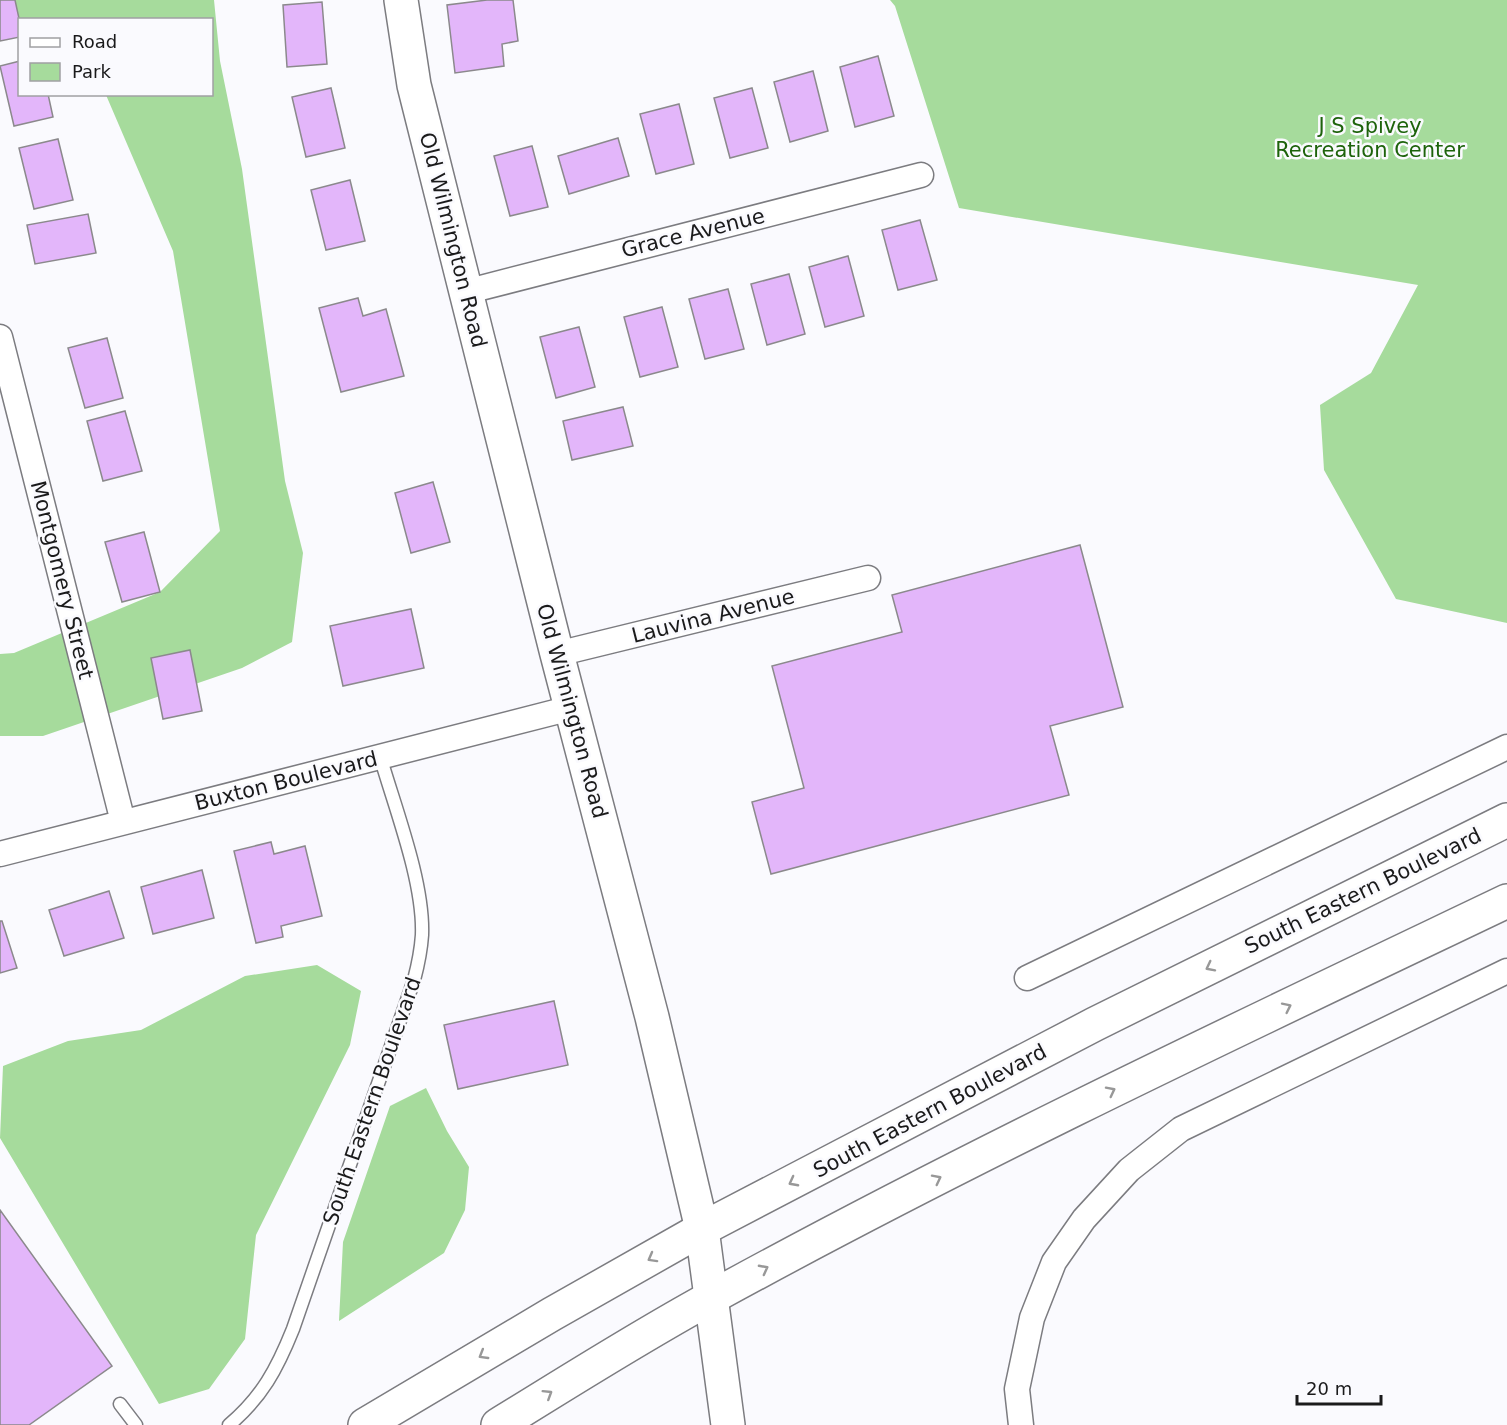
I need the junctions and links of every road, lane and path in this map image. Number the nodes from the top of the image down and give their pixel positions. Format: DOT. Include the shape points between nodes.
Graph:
graph roads {
  1 [pos="402,0"];
  2 [pos="921,175"];
  3 [pos="465,292"];
  4 [pos="0,337"];
  5 [pos="868,578"];
  6 [pos="557,654"];
  7 [pos="571,708"];
  8 [pos="1507,747"];
  9 [pos="380,756"];
  10 [pos="1507,820"];
  11 [pos="123,822"];
  12 [pos="0,854"];
  13 [pos="1507,901"];
  14 [pos="1507,971"];
  15 [pos="1027,978"];
  16 [pos="702,1229"];
  17 [pos="712,1296"];
  18 [pos="120,1404"];
  19 [pos="136,1425"];
  20 [pos="229,1425"];
  21 [pos="365,1425"];
  22 [pos="498,1425"];
  23 [pos="728,1425"];
  24 [pos="1021,1425"];
  1 -- 3 [label="main road, Old Wilmington Road" via="414,85"];
  2 -- 3 [label="street, Grace Avenue"];
  3 -- 6 [label="main road, Old Wilmington Road"];
  4 -- 11 [label="street, Montgomery Street"];
  5 -- 6 [label="street, Lauvina Avenue"];
  6 -- 7 [label="main road, Old Wilmington Road"];
  7 -- 9 [label="street, Buxton Boulevard"];
  7 -- 16 [label="main road, Old Wilmington Road" via="652,1017"];
  8 -- 15 [label="street"];
  9 -- 11 [label="street, Buxton Boulevard"];
  9 -- 20 [label="lane, South Eastern Boulevard" via="420,910 420,953 414,980 294,1329 264,1389"];
  10 -- 16 [label="main road, South Eastern Boulevard, one-way" via="1095,1024"];
  11 -- 12 [label="street, Buxton Boulevard"];
  17 -- 13 [label="main road, one-way" via="1126,1083"];
  14 -- 24 [label="street" via="1181,1129 1129,1170 1084,1220 1054,1262 1032,1318 1019,1379"];
  16 -- 17 [label="main road, Old Wilmington Road"];
  16 -- 21 [label="main road, South Eastern Boulevard, one-way"];
  22 -- 17 [label="main road, one-way"];
  17 -- 23 [label="main road, Old Wilmington Road"];
  18 -- 19 [label="lane"];
}
